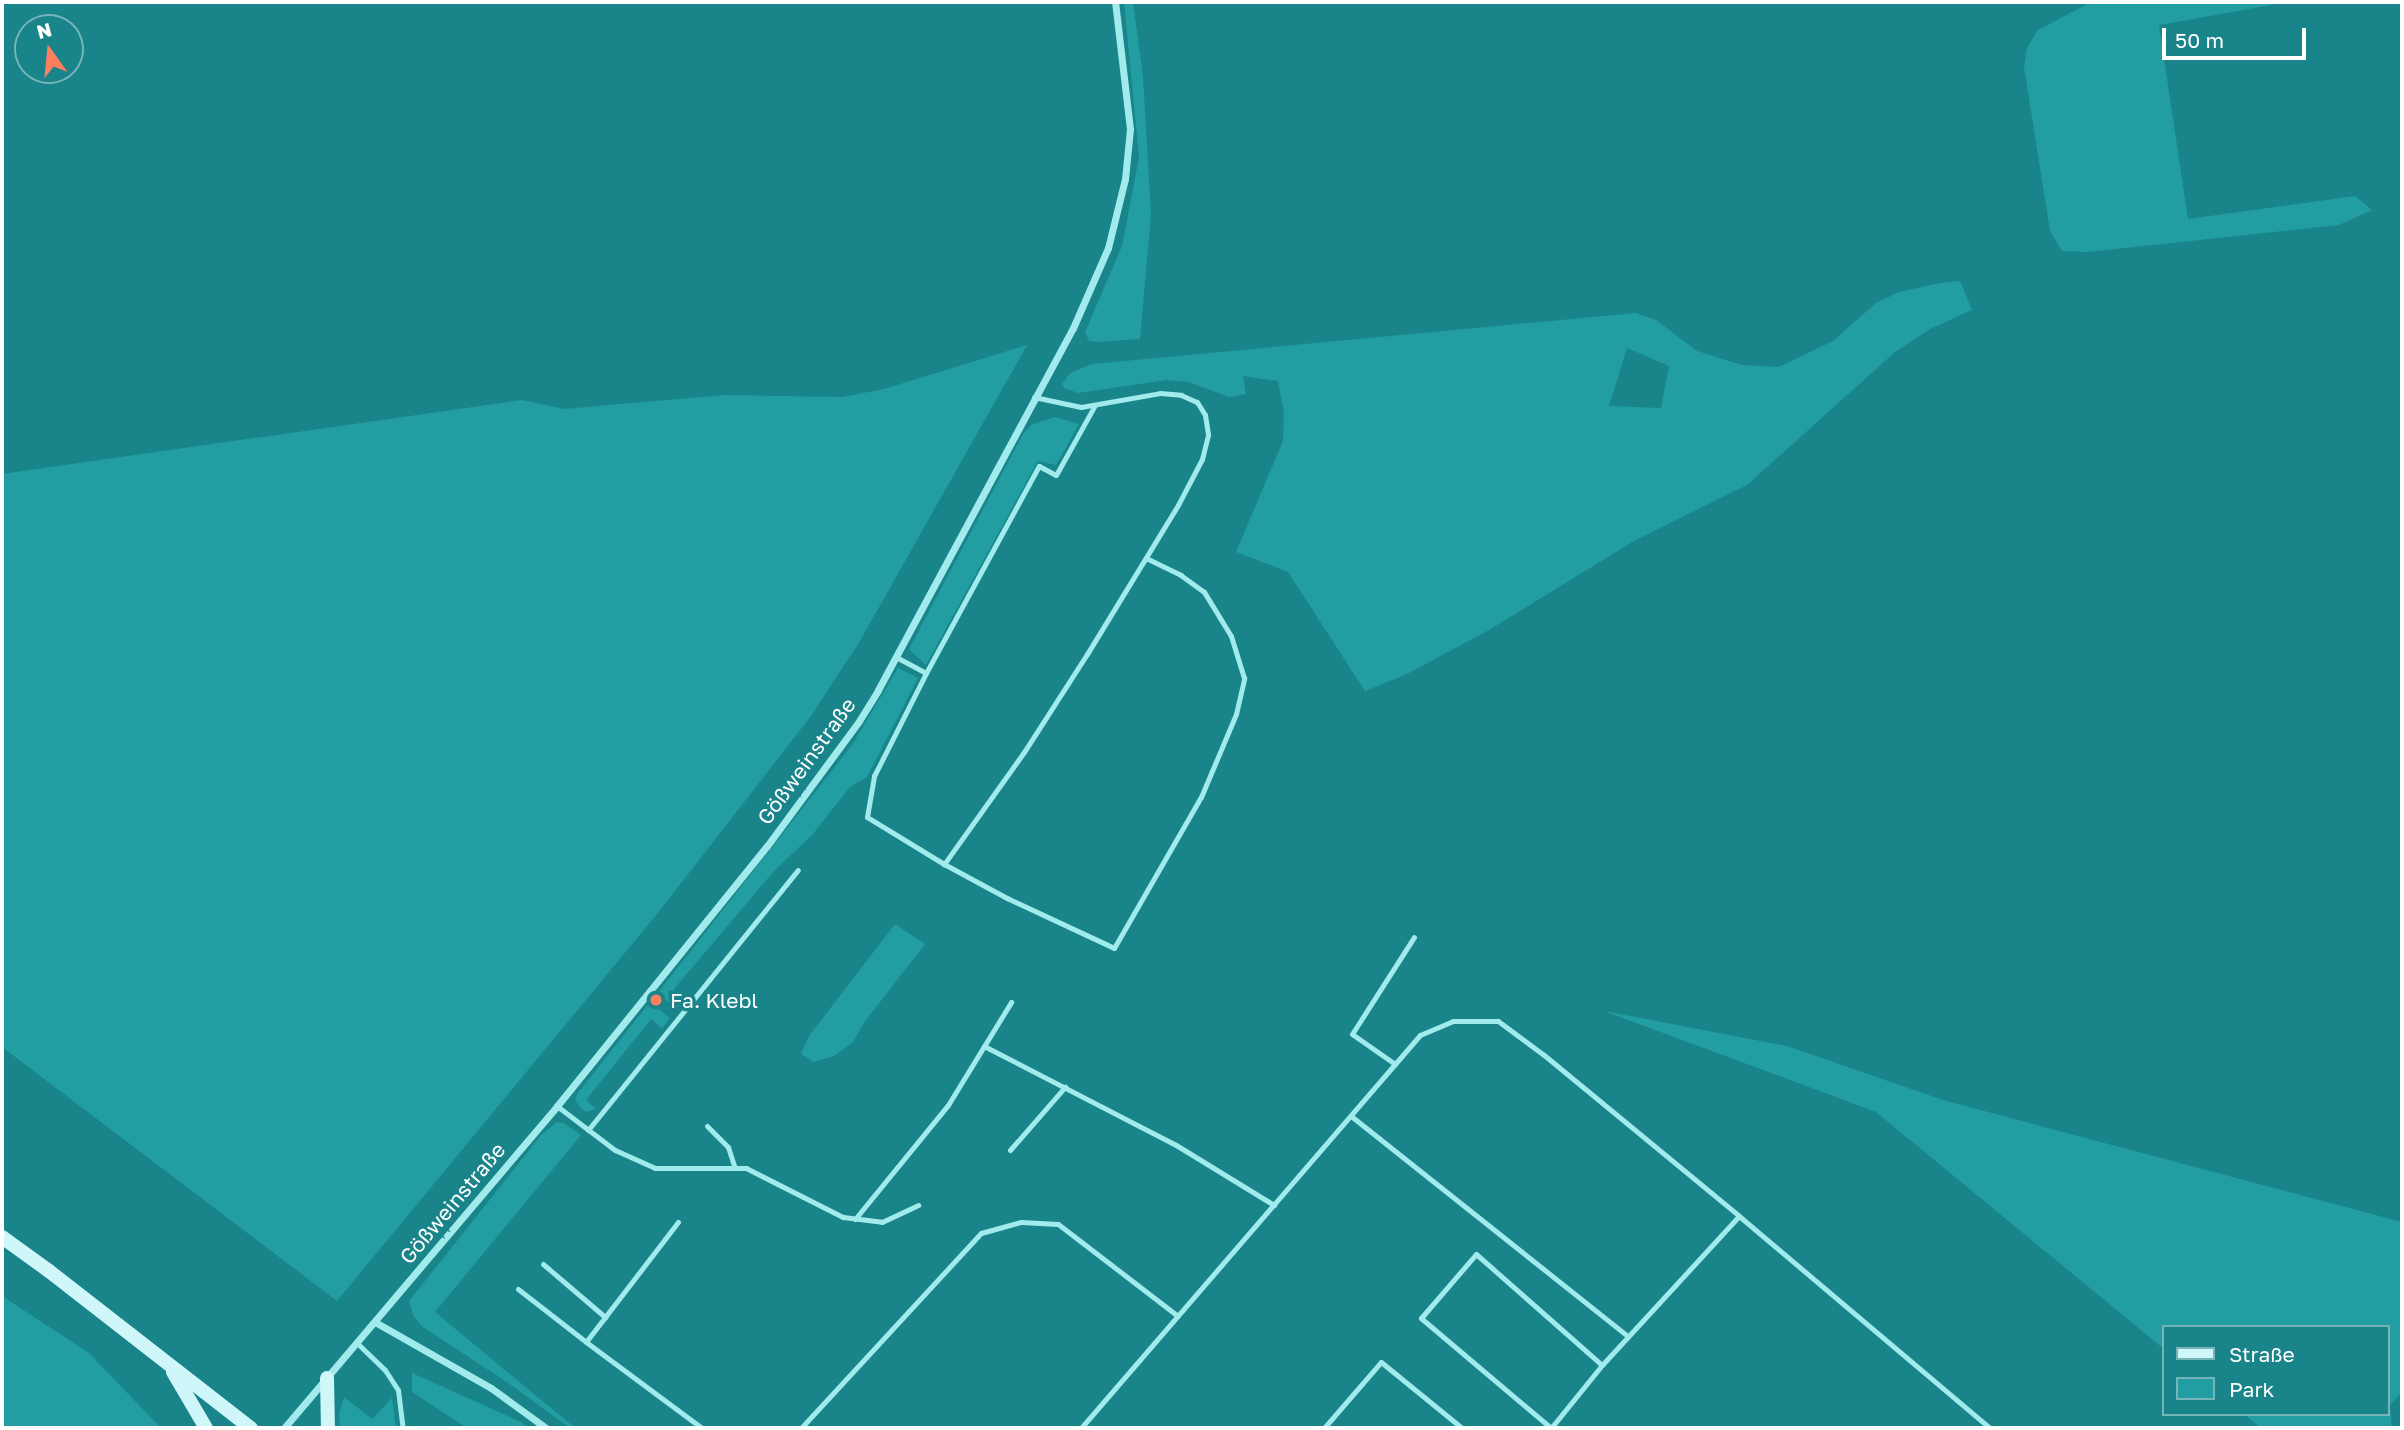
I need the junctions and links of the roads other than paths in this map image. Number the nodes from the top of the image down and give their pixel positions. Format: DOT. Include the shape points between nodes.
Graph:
graph roads {
  1 [pos="1115,2"];
  2 [pos="1034,397"];
  3 [pos="1095,405"];
  4 [pos="1146,558"];
  5 [pos="896,657"];
  6 [pos="926,673"];
  7 [pos="944,864"];
  8 [pos="797,870"];
  9 [pos="1414,937"];
  10 [pos="1011,1002"];
  11 [pos="984,1046"];
  12 [pos="1395,1064"];
  13 [pos="1065,1087"];
  14 [pos="556,1106"];
  15 [pos="1351,1116"];
  16 [pos="707,1126"];
  17 [pos="587,1130"];
  18 [pos="1010,1150"];
  19 [pos="734,1166"];
  20 [pos="918,1205"];
  21 [pos="1274,1205"];
  22 [pos="1739,1216"];
  23 [pos="855,1219"];
  24 [pos="678,1222"];
  25 [pos="2,1237"];
  26 [pos="543,1264"];
  27 [pos="518,1289"];
  28 [pos="1178,1316"];
  29 [pos="605,1317"];
  30 [pos="375,1322"];
  31 [pos="1628,1336"];
  32 [pos="586,1342"];
  33 [pos="357,1343"];
  34 [pos="166,1362"];
  35 [pos="1602,1365"];
  36 [pos="327,1378"];
  37 [pos="206,1428"];
  38 [pos="251,1428"];
  39 [pos="284,1428"];
  40 [pos="328,1428"];
  41 [pos="403,1428"];
  42 [pos="547,1428"];
  43 [pos="702,1428"];
  44 [pos="803,1428"];
  45 [pos="1081,1428"];
  46 [pos="1324,1428"];
  47 [pos="1462,1428"];
  48 [pos="1551,1428"];
  49 [pos="1990,1428"];
  1 -- 2 [label="street, Gößweinstraße" via="1130,129 1118,217 1096,279"];
  2 -- 3 [label="lane" via="1080,407"];
  2 -- 5 [label="street, Gößweinstraße"];
  3 -- 4 [label="lane" via="1160,393 1197,402 1205,415 1208,435 1202,459"];
  3 -- 6 [label="lane" via="1056,475 1039,466"];
  4 -- 7 [label="lane" via="1024,752"];
  4 -- 7 [label="lane" via="1204,592 1231,636 1244,678 1236,714 1202,797 1114,947"];
  5 -- 6 [label="lane"];
  5 -- 14 [label="street, Gößweinstraße" via="859,721 767,846"];
  6 -- 7 [label="lane" via="874,776 867,817"];
  8 -- 17 [label="lane"];
  9 -- 12 [label="lane" via="1352,1034"];
  10 -- 11 [label="lane"];
  11 -- 13 [label="lane"];
  11 -- 23 [label="lane" via="948,1105"];
  12 -- 15 [label="lane"];
  12 -- 22 [label="lane" via="1420,1035 1453,1021 1498,1021"];
  13 -- 18 [label="lane"];
  13 -- 21 [label="lane" via="1176,1145"];
  14 -- 17 [label="lane"];
  14 -- 30 [label="street, Gößweinstraße"];
  15 -- 21 [label="lane"];
  15 -- 31 [label="lane"];
  16 -- 19 [label="lane" via="727,1147"];
  17 -- 19 [label="lane" via="655,1168"];
  19 -- 23 [label="lane"];
  20 -- 23 [label="lane" via="882,1222"];
  21 -- 28 [label="lane"];
  22 -- 31 [label="lane"];
  22 -- 49 [label="lane"];
  24 -- 29 [label="lane"];
  25 -- 34 [label="main road"];
  26 -- 29 [label="lane"];
  27 -- 32 [label="lane"];
  28 -- 44 [label="lane" via="1058,1224 1021,1222 981,1233"];
  28 -- 45 [label="lane"];
  29 -- 32 [label="lane"];
  30 -- 33 [label="street, Gößweinstraße"];
  30 -- 42 [label="street" via="491,1388"];
  31 -- 35 [label="lane"];
  32 -- 43 [label="lane"];
  33 -- 36 [label="street, Gößweinstraße"];
  33 -- 41 [label="lane" via="398,1390"];
  34 -- 37 [label="main road"];
  34 -- 38 [label="main road"];
  35 -- 48 [label="lane"];
  35 -- 48 [label="lane" via="1476,1254 1421,1318"];
  36 -- 39 [label="street, Gößweinstraße"];
  36 -- 40 [label="main road"];
  46 -- 47 [label="lane" via="1381,1363"];
}
